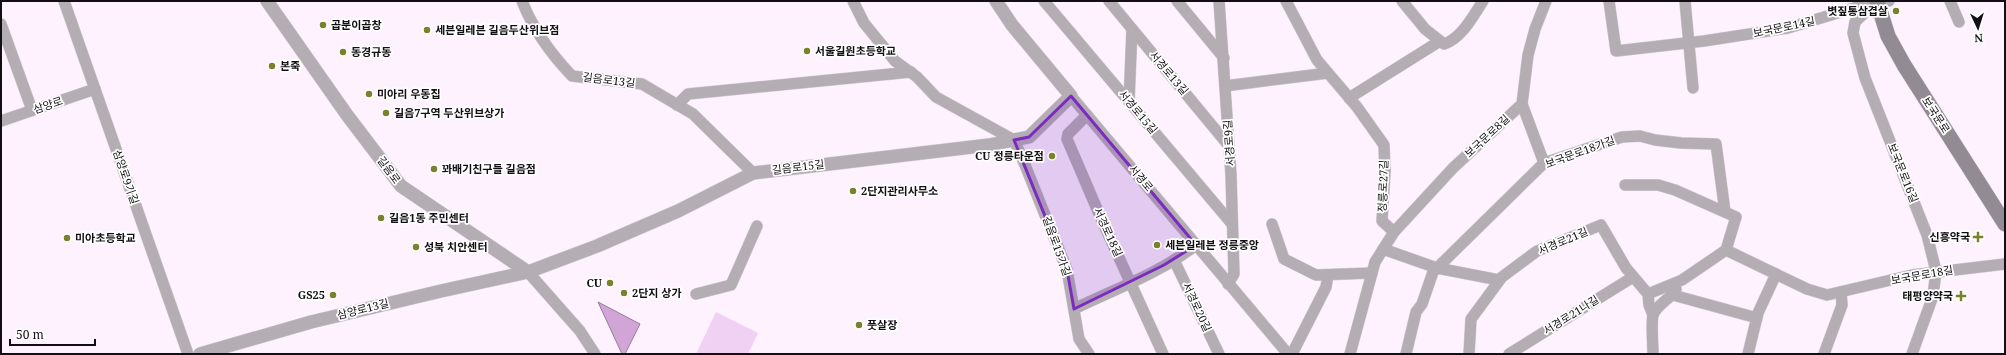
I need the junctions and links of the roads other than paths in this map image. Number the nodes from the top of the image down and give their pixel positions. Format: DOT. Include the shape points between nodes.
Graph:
graph roads {
  1 [pos="64,1"];
  2 [pos="267,1"];
  3 [pos="522,1"];
  4 [pos="853,1"];
  5 [pos="996,1"];
  6 [pos="1044,1"];
  7 [pos="1109,1"];
  8 [pos="1177,1"];
  9 [pos="1219,1"];
  10 [pos="1286,1"];
  11 [pos="1402,1"];
  12 [pos="1483,1"];
  13 [pos="1549,1"];
  14 [pos="1609,1"];
  15 [pos="1686,1"];
  16 [pos="1877,1"];
  17 [pos="1889,1"];
  18 [pos="1950,1"];
  19 [pos="1959,22"];
  20 [pos="1,24"];
  21 [pos="1132,29"];
  22 [pos="1440,41"];
  23 [pos="1689,43"];
  24 [pos="1224,58"];
  25 [pos="911,72"];
  26 [pos="1328,73"];
  27 [pos="1225,86"];
  28 [pos="1693,88"];
  29 [pos="95,89"];
  30 [pos="1071,96"];
  31 [pos="1349,98"];
  32 [pos="1130,102"];
  33 [pos="677,104"];
  34 [pos="1522,104"];
  35 [pos="32,110"];
  36 [pos="1087,115"];
  37 [pos="1,121"];
  38 [pos="1014,140"];
  39 [pos="1229,146"];
  40 [pos="1544,163"];
  41 [pos="753,173"];
  42 [pos="1625,185"];
  43 [pos="1725,212"];
  44 [pos="1232,224"];
  45 [pos="1272,224"];
  46 [pos="2005,224"];
  47 [pos="757,226"];
  48 [pos="1394,232"];
  49 [pos="1196,245"];
  50 [pos="1383,249"];
  51 [pos="1726,250"];
  52 [pos="1174,260"];
  53 [pos="2005,264"];
  54 [pos="1437,268"];
  55 [pos="1936,271"];
  56 [pos="528,272"];
  57 [pos="1372,272"];
  58 [pos="1776,274"];
  59 [pos="1328,275"];
  60 [pos="1633,277"];
  61 [pos="1499,280"];
  62 [pos="1680,281"];
  63 [pos="1130,282"];
  64 [pos="1228,284"];
  65 [pos="1841,292"];
  66 [pos="696,294"];
  67 [pos="1648,294"];
  68 [pos="1673,295"];
  69 [pos="1074,309"];
  70 [pos="1653,315"];
  71 [pos="1757,318"];
  72 [pos="188,354"];
  73 [pos="200,354"];
  74 [pos="595,354"];
  75 [pos="1089,354"];
  76 [pos="1163,354"];
  77 [pos="1219,354"];
  78 [pos="1288,354"];
  79 [pos="1292,354"];
  80 [pos="1350,354"];
  81 [pos="1406,354"];
  82 [pos="1472,354"];
  83 [pos="1509,354"];
  84 [pos="1653,354"];
  85 [pos="1748,354"];
  86 [pos="1824,354"];
  87 [pos="1912,354"];
  1 -- 29 [label="street, 삼양로9가길"];
  2 -- 56 [label="street, 길음로" via="347,115 401,186"];
  3 -- 33 [label="street, 길음로13길" via="552,55 572,76 642,84"];
  4 -- 25 [label="street" via="864,23 895,61"];
  5 -- 30 [label="street, 서경로" via="1012,25"];
  6 -- 32 [label="street, 서경로15길"];
  7 -- 21 [label="street, 서경로13길"];
  8 -- 24 [label="street"];
  9 -- 24 [label="street, 서경로9길"];
  10 -- 26 [label="street, 정릉로27길" via="1317,60"];
  11 -- 22 [label="street" via="1425,29"];
  12 -- 22 [label="street" via="1452,41 1444,44"];
  13 -- 34 [label="street" via="1535,29 1528,55"];
  14 -- 23 [label="street, 보국문로14길" via="1616,51"];
  15 -- 23 [label="street"];
  16 -- 17 [label="street"];
  16 -- 23 [label="street, 보국문로14길" via="1788,28"];
  16 -- 46 [label="main road, 보국문로" via="1888,36 1901,59"];
  16 -- 55 [label="street, 보국문로16길" via="1855,22 1853,33 1865,78 1927,235"];
  18 -- 19 [label="street"];
  20 -- 35 [label="street"];
  21 -- 32 [label="street"];
  21 -- 39 [label="street, 서경로13길"];
  22 -- 31 [label="street"];
  23 -- 28 [label="street"];
  24 -- 27 [label="street, 서경로9길"];
  25 -- 33 [label="street" via="688,94"];
  25 -- 38 [label="street" via="936,97"];
  26 -- 27 [label="street"];
  26 -- 31 [label="street, 정릉로27길"];
  27 -- 39 [label="street, 서경로9길"];
  29 -- 35 [label="street, 삼양로"];
  29 -- 72 [label="street, 삼양로9가길"];
  30 -- 36 [label="street, 서경로"];
  30 -- 38 [label="street, 길음로15길" via="1029,136"];
  31 -- 48 [label="street, 정릉로27길" via="1384,145 1382,222"];
  32 -- 44 [label="street, 서경로15길"];
  33 -- 41 [label="street, 길음로13길" via="693,114"];
  34 -- 40 [label="street"];
  34 -- 48 [label="street, 보국문로8길" via="1453,168"];
  35 -- 37 [label="street, 삼양로"];
  36 -- 49 [label="street, 서경로"];
  36 -- 63 [label="street, 서경로18길" via="1068,134 1067,139"];
  38 -- 41 [label="street, 길음로15길"];
  38 -- 69 [label="street, 길음로15가길" via="1067,270"];
  39 -- 44 [label="street, 서경로9길"];
  40 -- 43 [label="street, 보국문로18가길" via="1622,137 1640,136 1681,143 1716,144"];
  40 -- 54 [label="street, 보국문로18가길"];
  41 -- 56 [label="street, 길음로15길" via="678,211 598,246"];
  42 -- 43 [label="street" via="1658,185"];
  43 -- 51 [label="street" via="1736,217"];
  44 -- 64 [label="street, 서경로9길" via="1234,274"];
  45 -- 59 [label="street" via="1284,259 1316,275"];
  47 -- 66 [label="street" via="731,285"];
  48 -- 50 [label="street, 보국문로8길"];
  49 -- 52 [label="street"];
  49 -- 64 [label="street, 서경로"];
  50 -- 54 [label="street"];
  50 -- 57 [label="street, 보국문로8길"];
  51 -- 58 [label="street, 보국문로18길"];
  51 -- 62 [label="street"];
  52 -- 63 [label="street"];
  52 -- 77 [label="street, 서경로20길"];
  53 -- 55 [label="street, 보국문로18길"];
  54 -- 61 [label="street"];
  54 -- 81 [label="street, 보국문로18가길" via="1416,312"];
  55 -- 65 [label="street, 보국문로18길"];
  55 -- 87 [label="street, 보국문로16길" via="1933,296"];
  56 -- 73 [label="street, 삼양로13길" via="440,290 311,322"];
  56 -- 74 [label="street, 길음로" via="580,331"];
  57 -- 59 [label="street"];
  57 -- 80 [label="street, 보국문로8길"];
  58 -- 65 [label="street, 보국문로18길" via="1807,289 1827,294"];
  58 -- 71 [label="street"];
  59 -- 79 [label="street" via="1326,287"];
  60 -- 61 [label="street, 서경로21길" via="1601,225 1537,251"];
  60 -- 67 [label="street, 서경로21길"];
  60 -- 83 [label="street, 서경로21나길"];
  61 -- 82 [label="street, 서경로21길" via="1471,319"];
  62 -- 67 [label="street"];
  62 -- 68 [label="street"];
  63 -- 69 [label="street"];
  63 -- 76 [label="street, 서경로18길"];
  64 -- 78 [label="street, 서경로"];
  65 -- 86 [label="street" via="1842,305"];
  67 -- 70 [label="street, 서경로21길"];
  68 -- 70 [label="street"];
  68 -- 71 [label="street"];
  69 -- 75 [label="street, 길음로15가길" via="1079,339"];
  70 -- 84 [label="street"];
  71 -- 85 [label="street"];
}
